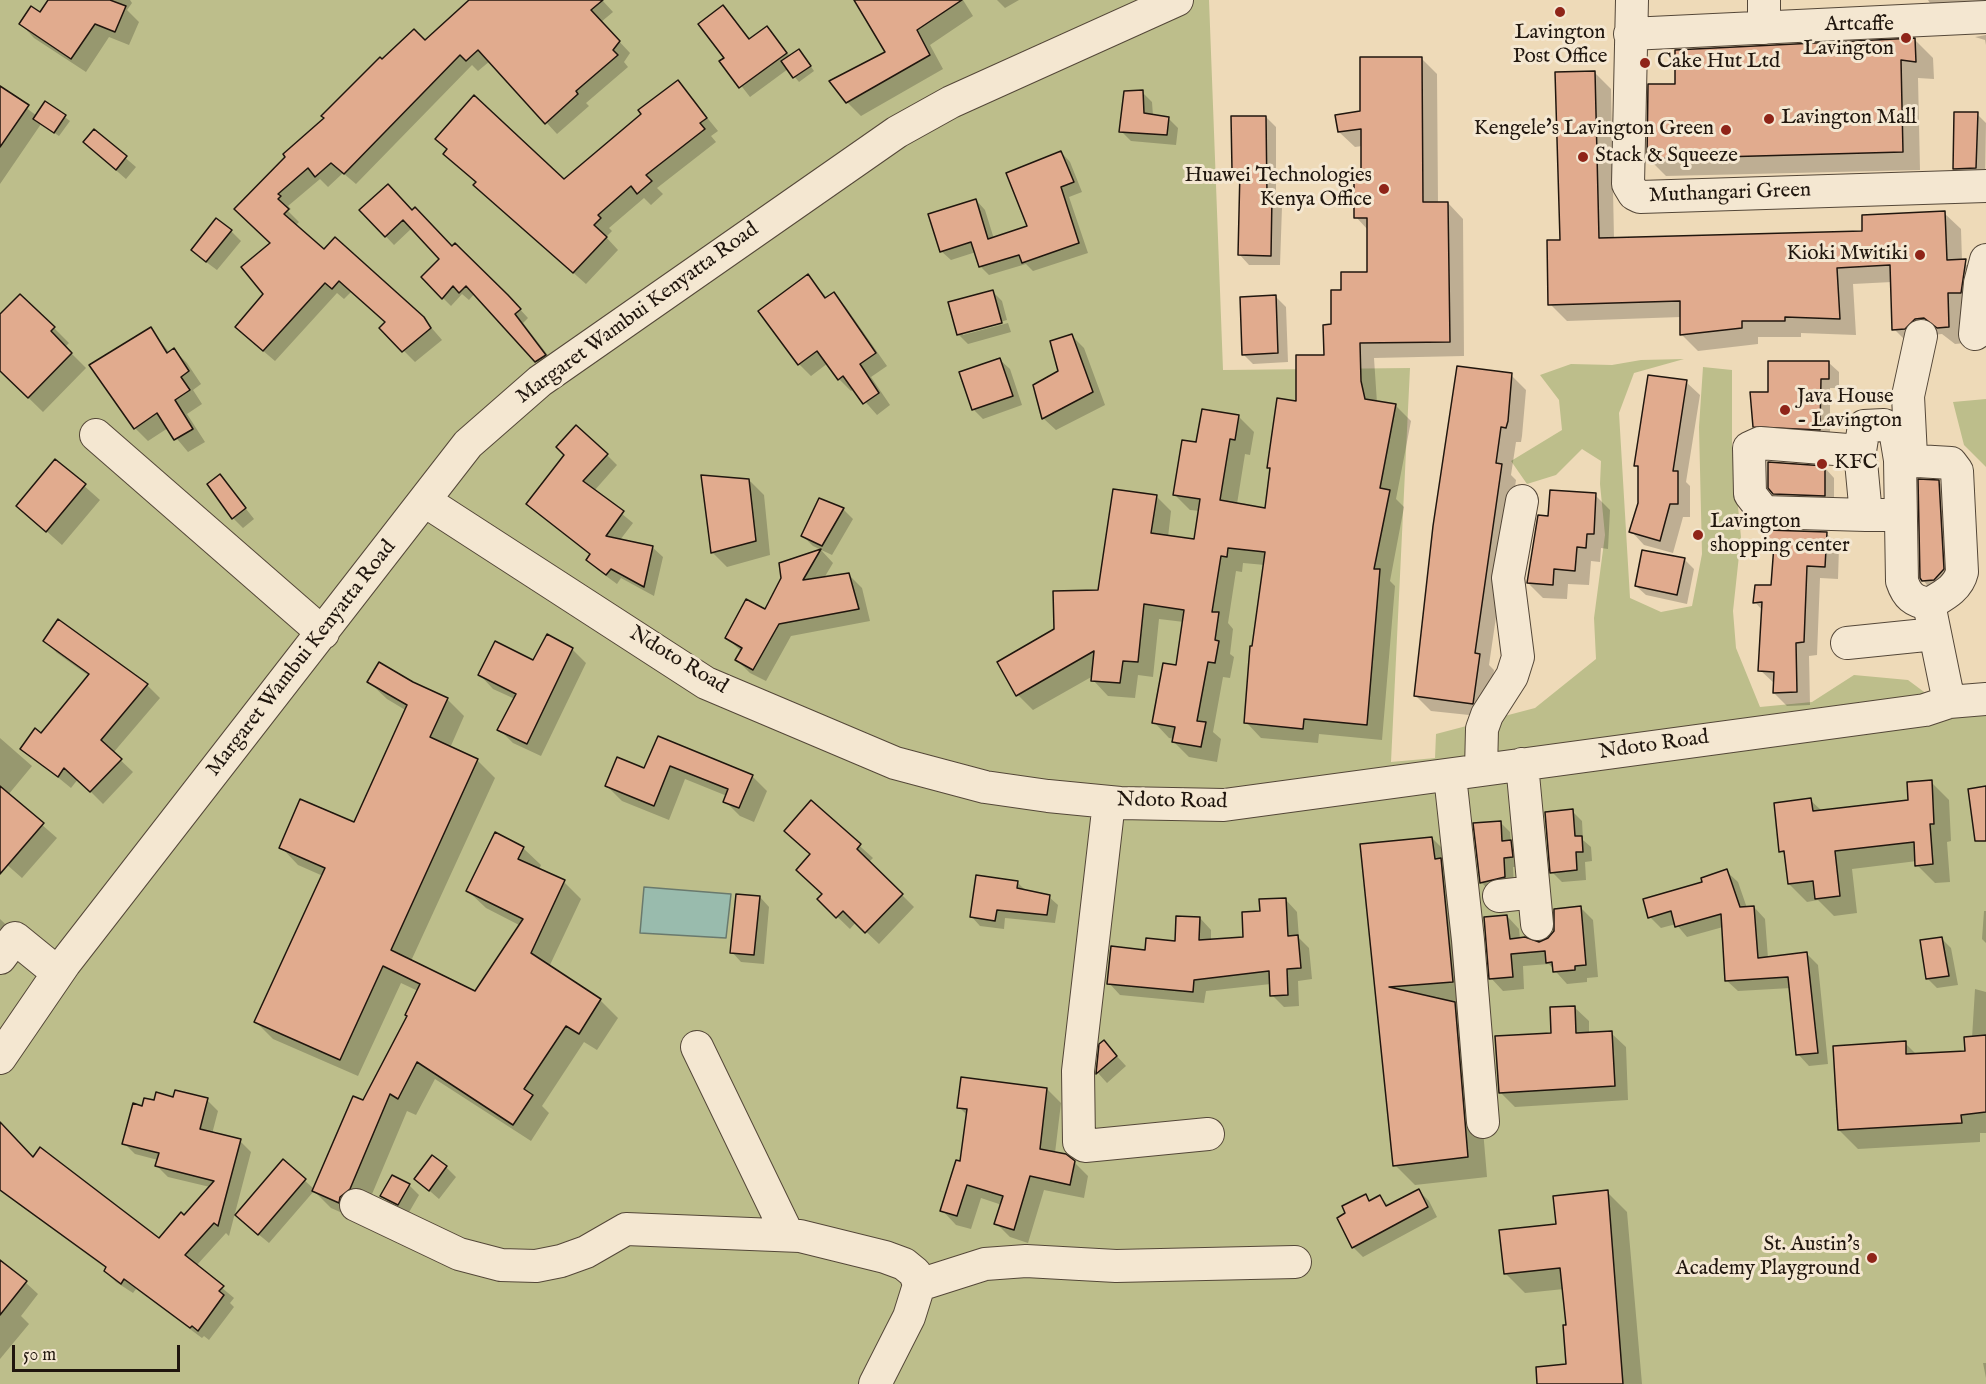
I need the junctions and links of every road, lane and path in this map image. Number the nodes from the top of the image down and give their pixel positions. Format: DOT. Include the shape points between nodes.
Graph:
graph roads {
  1 [pos="1177,0"];
  2 [pos="1632,0"];
  3 [pos="1764,14"];
  4 [pos="1986,17"];
  5 [pos="1630,34"];
  6 [pos="1986,186"];
  7 [pos="1986,260"];
  8 [pos="1975,334"];
  9 [pos="1884,425"];
  10 [pos="96,435"];
  11 [pos="1860,451"];
  12 [pos="1906,460"];
  13 [pos="425,501"];
  14 [pos="1522,501"];
  15 [pos="1866,515"];
  16 [pos="1901,515"];
  17 [pos="1932,619"];
  18 [pos="323,633"];
  19 [pos="1847,643"];
  20 [pos="1986,699"];
  21 [pos="1949,702"];
  22 [pos="1522,764"];
  23 [pos="1481,770"];
  24 [pos="1450,776"];
  25 [pos="1109,802"];
  26 [pos="1534,892"];
  27 [pos="1499,897"];
  28 [pos="1537,924"];
  29 [pos="0,958"];
  30 [pos="58,973"];
  31 [pos="697,1047"];
  32 [pos="0,1058"];
  33 [pos="1483,1122"];
  34 [pos="1208,1134"];
  35 [pos="356,1205"];
  36 [pos="788,1235"];
  37 [pos="1295,1262"];
  38 [pos="919,1285"];
  39 [pos="876,1384"];
  1 -- 13 [label="street, Margaret Wambui Kenyatta Road" via="951,102 875,146 540,381 468,444"];
  2 -- 5 [label="street, Muthangari Green"];
  3 -- 4 [label="street"];
  3 -- 5 [label="street"];
  5 -- 6 [label="street, Muthangari Green" via="1628,184 1640,197"];
  7 -- 8 [label="street"];
  9 -- 11 [label="street" via="1864,426"];
  9 -- 12 [label="street" via="1895,430"];
  9 -- 12 [label="street" via="1890,395 1918,350 1908,396"];
  10 -- 18 [label="street"];
  11 -- 15 [label="street"];
  11 -- 15 [label="street" via="1760,443 1749,448 1750,494 1764,512"];
  12 -- 16 [label="street"];
  12 -- 17 [label="street" via="1951,463 1957,471 1962,572"];
  13 -- 18 [label="street, Margaret Wambui Kenyatta Road"];
  13 -- 25 [label="street, Ndoto Road" via="706,683 895,763 985,787"];
  14 -- 23 [label="street" via="1508,578 1518,657 1512,676 1482,729"];
  15 -- 16 [label="street"];
  16 -- 17 [label="street" via="1902,581 1906,592"];
  17 -- 19 [label="street"];
  17 -- 21 [label="street"];
  18 -- 30 [label="street, Margaret Wambui Kenyatta Road"];
  20 -- 21 [label="street, Ndoto Road"];
  21 -- 22 [label="street, Ndoto Road" via="1925,710"];
  22 -- 23 [label="street, Ndoto Road"];
  22 -- 26 [label="street"];
  23 -- 24 [label="street, Ndoto Road"];
  24 -- 25 [label="street, Ndoto Road" via="1224,805"];
  24 -- 33 [label="street"];
  25 -- 34 [label="street" via="1078,1071 1079,1142 1085,1146"];
  26 -- 27 [label="street"];
  26 -- 28 [label="street"];
  29 -- 30 [label="street" via="15,938"];
  30 -- 32 [label="street, Margaret Wambui Kenyatta Road"];
  31 -- 36 [label="street"];
  35 -- 36 [label="street" via="459,1254 501,1265 536,1266 561,1261 626,1229"];
  36 -- 38 [label="street" via="904,1264 915,1273"];
  37 -- 38 [label="street" via="1116,1266 1026,1261 995,1263"];
  38 -- 39 [label="street" via="909,1317"];
}
